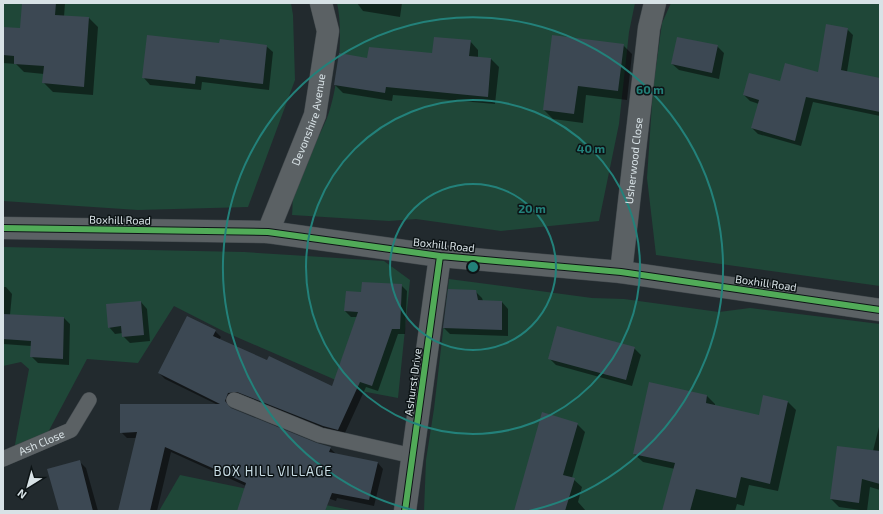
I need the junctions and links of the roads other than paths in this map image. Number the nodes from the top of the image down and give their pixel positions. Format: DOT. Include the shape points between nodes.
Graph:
graph roads {
  1 [pos="321,3"];
  2 [pos="655,3"];
  3 [pos="3,228"];
  4 [pos="268,232"];
  5 [pos="440,256"];
  6 [pos="621,272"];
  7 [pos="880,310"];
  8 [pos="89,400"];
  9 [pos="234,400"];
  10 [pos="413,456"];
  11 [pos="3,459"];
  12 [pos="405,511"];
  1 -- 4 [label="street, Devonshire Avenue" via="328,31 315,115"];
  2 -- 6 [label="street, Usherwood Close" via="649,28"];
  3 -- 4 [label="street, Boxhill Road"];
  4 -- 5 [label="street, Boxhill Road"];
  5 -- 6 [label="street, Boxhill Road"];
  5 -- 10 [label="street, Ashurst Drive"];
  6 -- 7 [label="street, Boxhill Road"];
  8 -- 11 [label="lane, Ash Close" via="70,430"];
  9 -- 10 [label="lane" via="320,435"];
  10 -- 12 [label="street, Ashurst Drive"];
}
